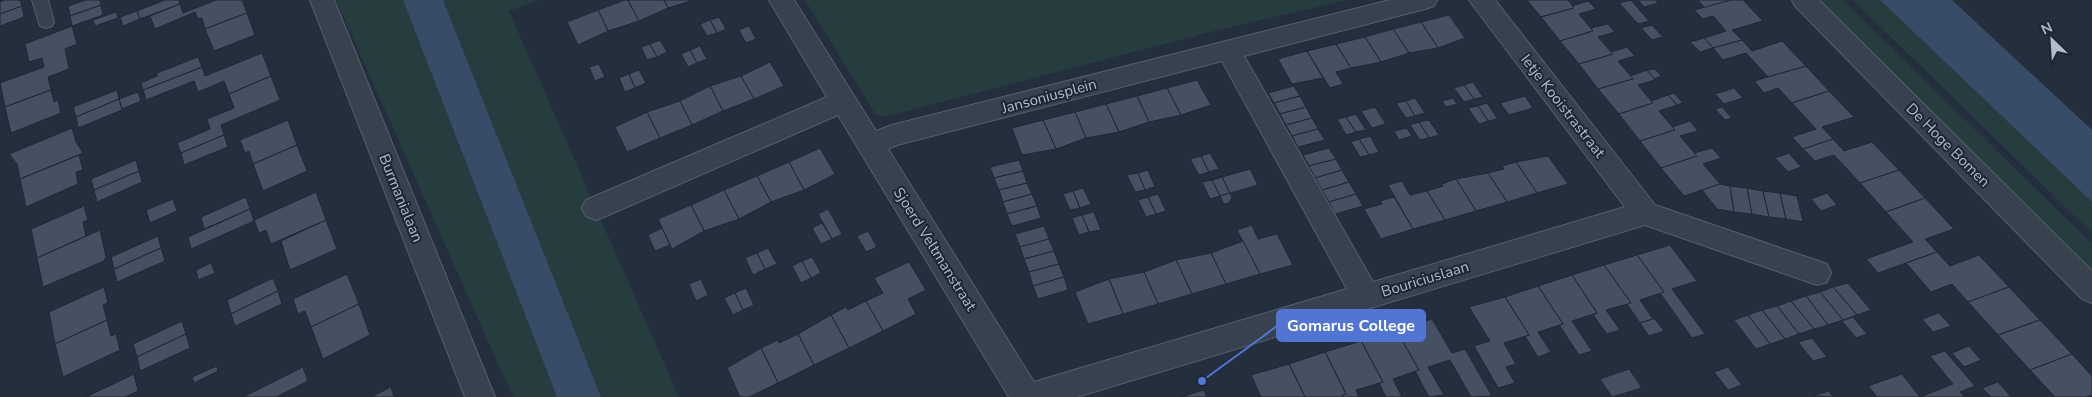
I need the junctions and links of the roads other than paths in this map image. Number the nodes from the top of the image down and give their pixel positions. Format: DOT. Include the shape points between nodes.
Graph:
graph roads {
  1 [pos="40,0"];
  2 [pos="322,0"];
  3 [pos="781,0"];
  4 [pos="1425,0"];
  5 [pos="1481,0"];
  6 [pos="1804,0"];
  7 [pos="46,22"];
  8 [pos="1228,49"];
  9 [pos="844,101"];
  10 [pos="871,146"];
  11 [pos="596,208"];
  12 [pos="1645,213"];
  13 [pos="1817,273"];
  14 [pos="2092,290"];
  15 [pos="1366,297"];
  16 [pos="480,397"];
  17 [pos="1026,397"];
  18 [pos="1030,397"];
  1 -- 7 [label="lane"];
  2 -- 16 [label="street, Burmanialaan"];
  3 -- 9 [label="street, Sjoerd Veltmanstraat"];
  4 -- 8 [label="street, Jansoniusplein"];
  5 -- 12 [label="street, Ietje Kooistrastraat"];
  6 -- 14 [label="street, De Hoge Bomen"];
  8 -- 10 [label="street, Jansoniusplein" via="892,136"];
  8 -- 15 [label="street"];
  9 -- 10 [label="street, Sjoerd Veltmanstraat"];
  9 -- 11 [label="street"];
  10 -- 17 [label="street, Sjoerd Veltmanstraat"];
  12 -- 13 [label="street"];
  12 -- 15 [label="street, Bouriciuslaan"];
  15 -- 18 [label="street, Bouriciuslaan"];
}
